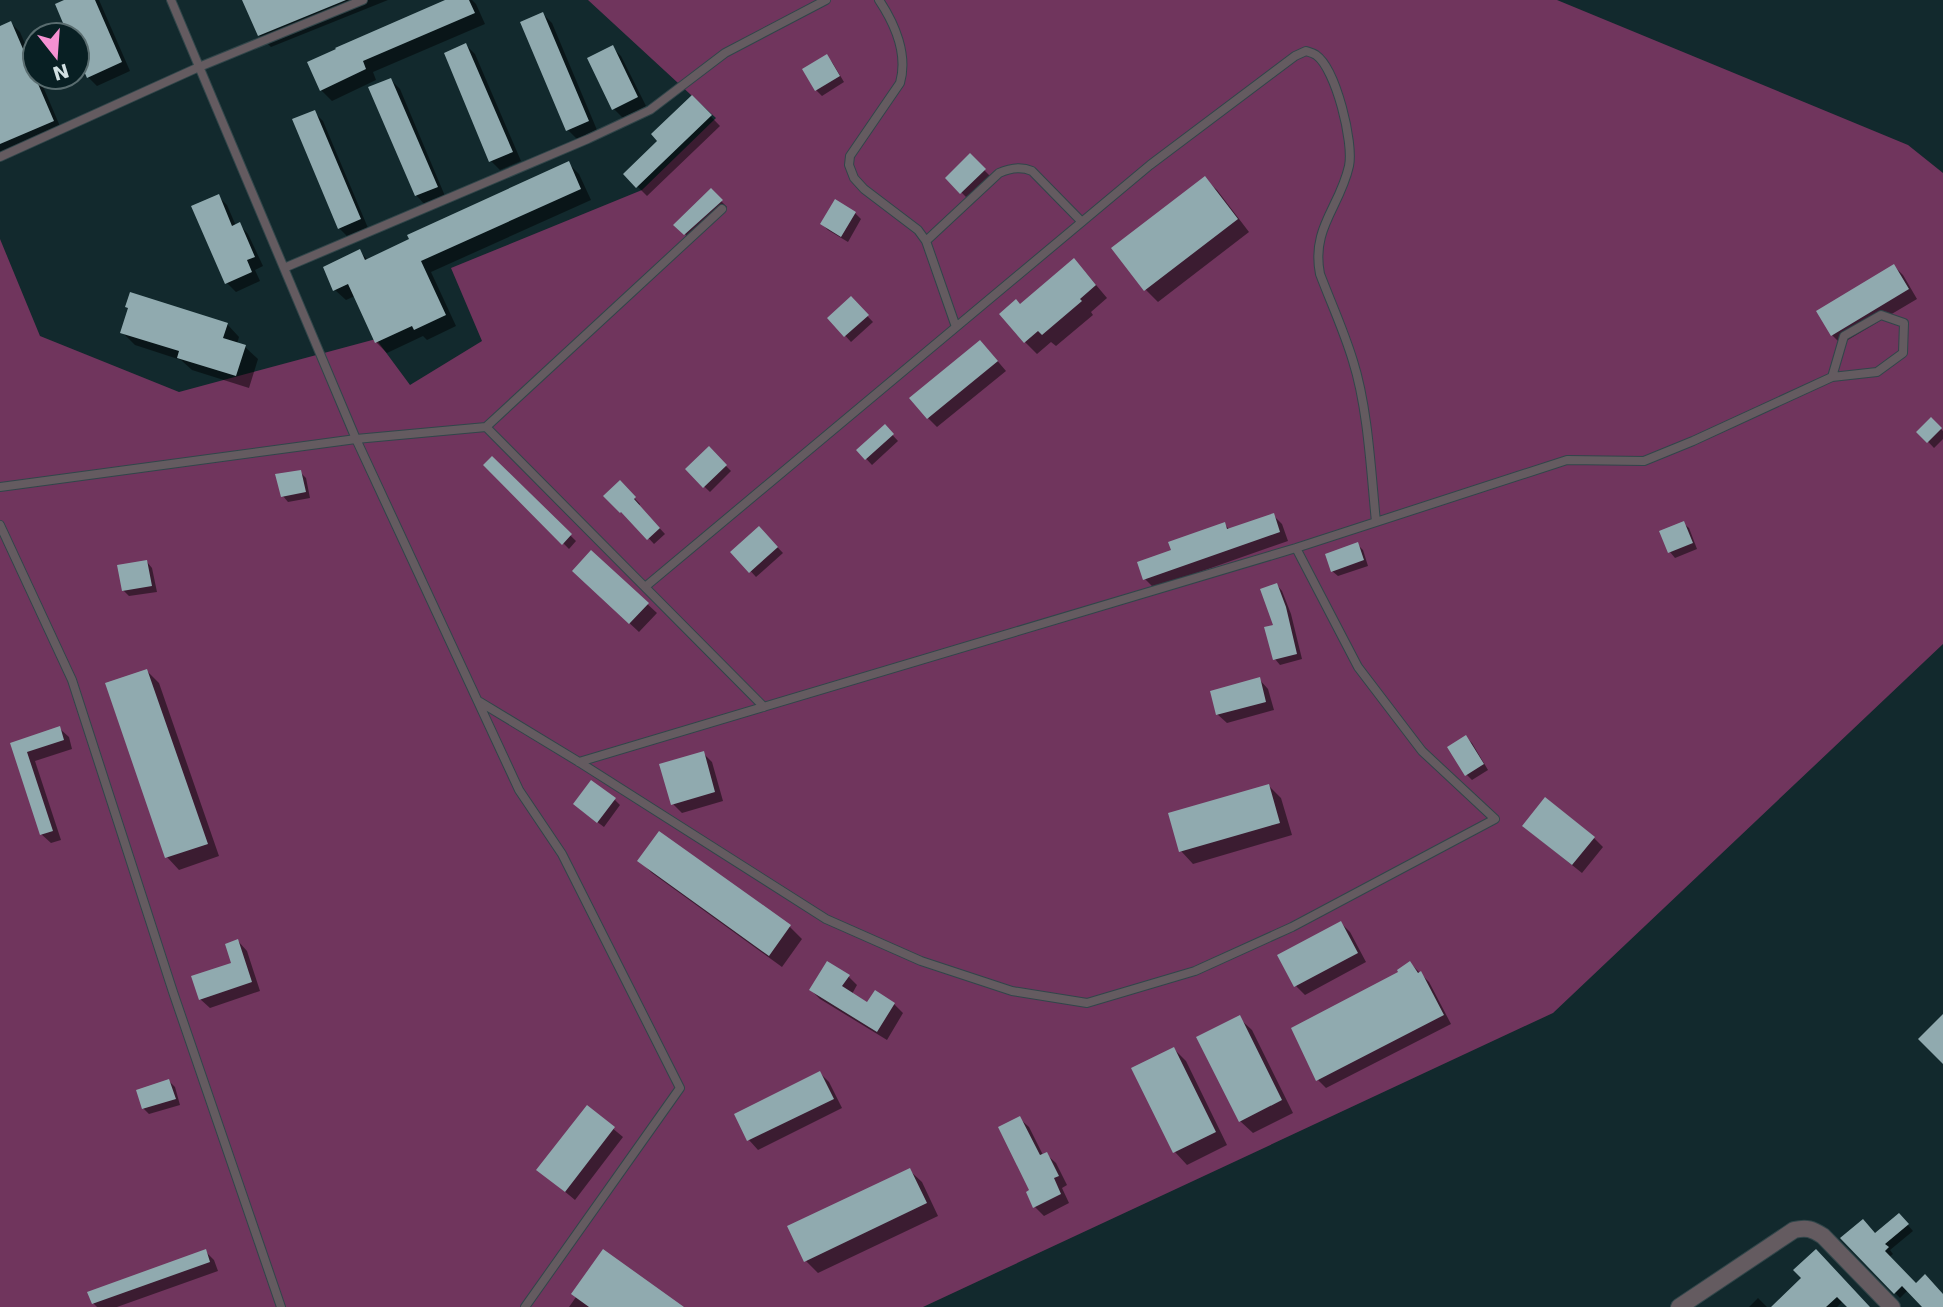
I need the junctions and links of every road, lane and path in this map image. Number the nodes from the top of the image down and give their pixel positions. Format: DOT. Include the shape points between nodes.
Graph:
graph roads {
  1 [pos="171,0"];
  2 [pos="363,0"];
  3 [pos="826,0"];
  4 [pos="879,0"];
  5 [pos="199,67"];
  6 [pos="0,157"];
  7 [pos="722,209"];
  8 [pos="1082,222"];
  9 [pos="926,241"];
  10 [pos="284,268"];
  11 [pos="956,327"];
  12 [pos="1832,377"];
  13 [pos="485,427"];
  14 [pos="356,439"];
  15 [pos="0,487"];
  16 [pos="1376,522"];
  17 [pos="0,525"];
  18 [pos="1296,548"];
  19 [pos="645,587"];
  20 [pos="480,702"];
  21 [pos="764,707"];
  22 [pos="579,762"];
  23 [pos="281,1307"];
  24 [pos="525,1307"];
  25 [pos="1679,1307"];
  26 [pos="1892,1307"];
  1 -- 5 [label="lane"];
  2 -- 5 [label="lane"];
  3 -- 10 [label="lane" via="725,53 650,110"];
  4 -- 9 [label="lane" via="893,24 903,73 850,156 849,165 864,189"];
  5 -- 6 [label="lane"];
  5 -- 10 [label="lane"];
  7 -- 13 [label="lane"];
  8 -- 9 [label="lane" via="1032,171 1009,169 999,173"];
  8 -- 11 [label="lane"];
  8 -- 16 [label="lane" via="1295,56 1306,51 1317,55 1336,84 1349,139 1349,164 1323,226 1318,261 1353,362"];
  9 -- 11 [label="lane"];
  10 -- 14 [label="lane"];
  11 -- 19 [label="lane"];
  12 -- 12 [label="lane" via="1844,336 1881,315 1904,323 1903,353 1877,372"];
  12 -- 16 [label="lane" via="1644,461 1567,460"];
  13 -- 14 [label="lane"];
  13 -- 19 [label="lane"];
  14 -- 15 [label="lane"];
  14 -- 20 [label="lane"];
  16 -- 18 [label="lane"];
  17 -- 23 [label="lane" via="72,680"];
  18 -- 21 [label="lane"];
  18 -- 22 [label="lane" via="1359,667 1422,751 1495,819 1292,927 1195,971 1087,1003 1012,991 921,961 826,919"];
  19 -- 21 [label="lane"];
  20 -- 22 [label="lane"];
  20 -- 24 [label="lane" via="519,790 562,854 680,1088"];
  21 -- 22 [label="lane"];
  25 -- 26 [label="street" via="1803,1228 1823,1236"];
}
